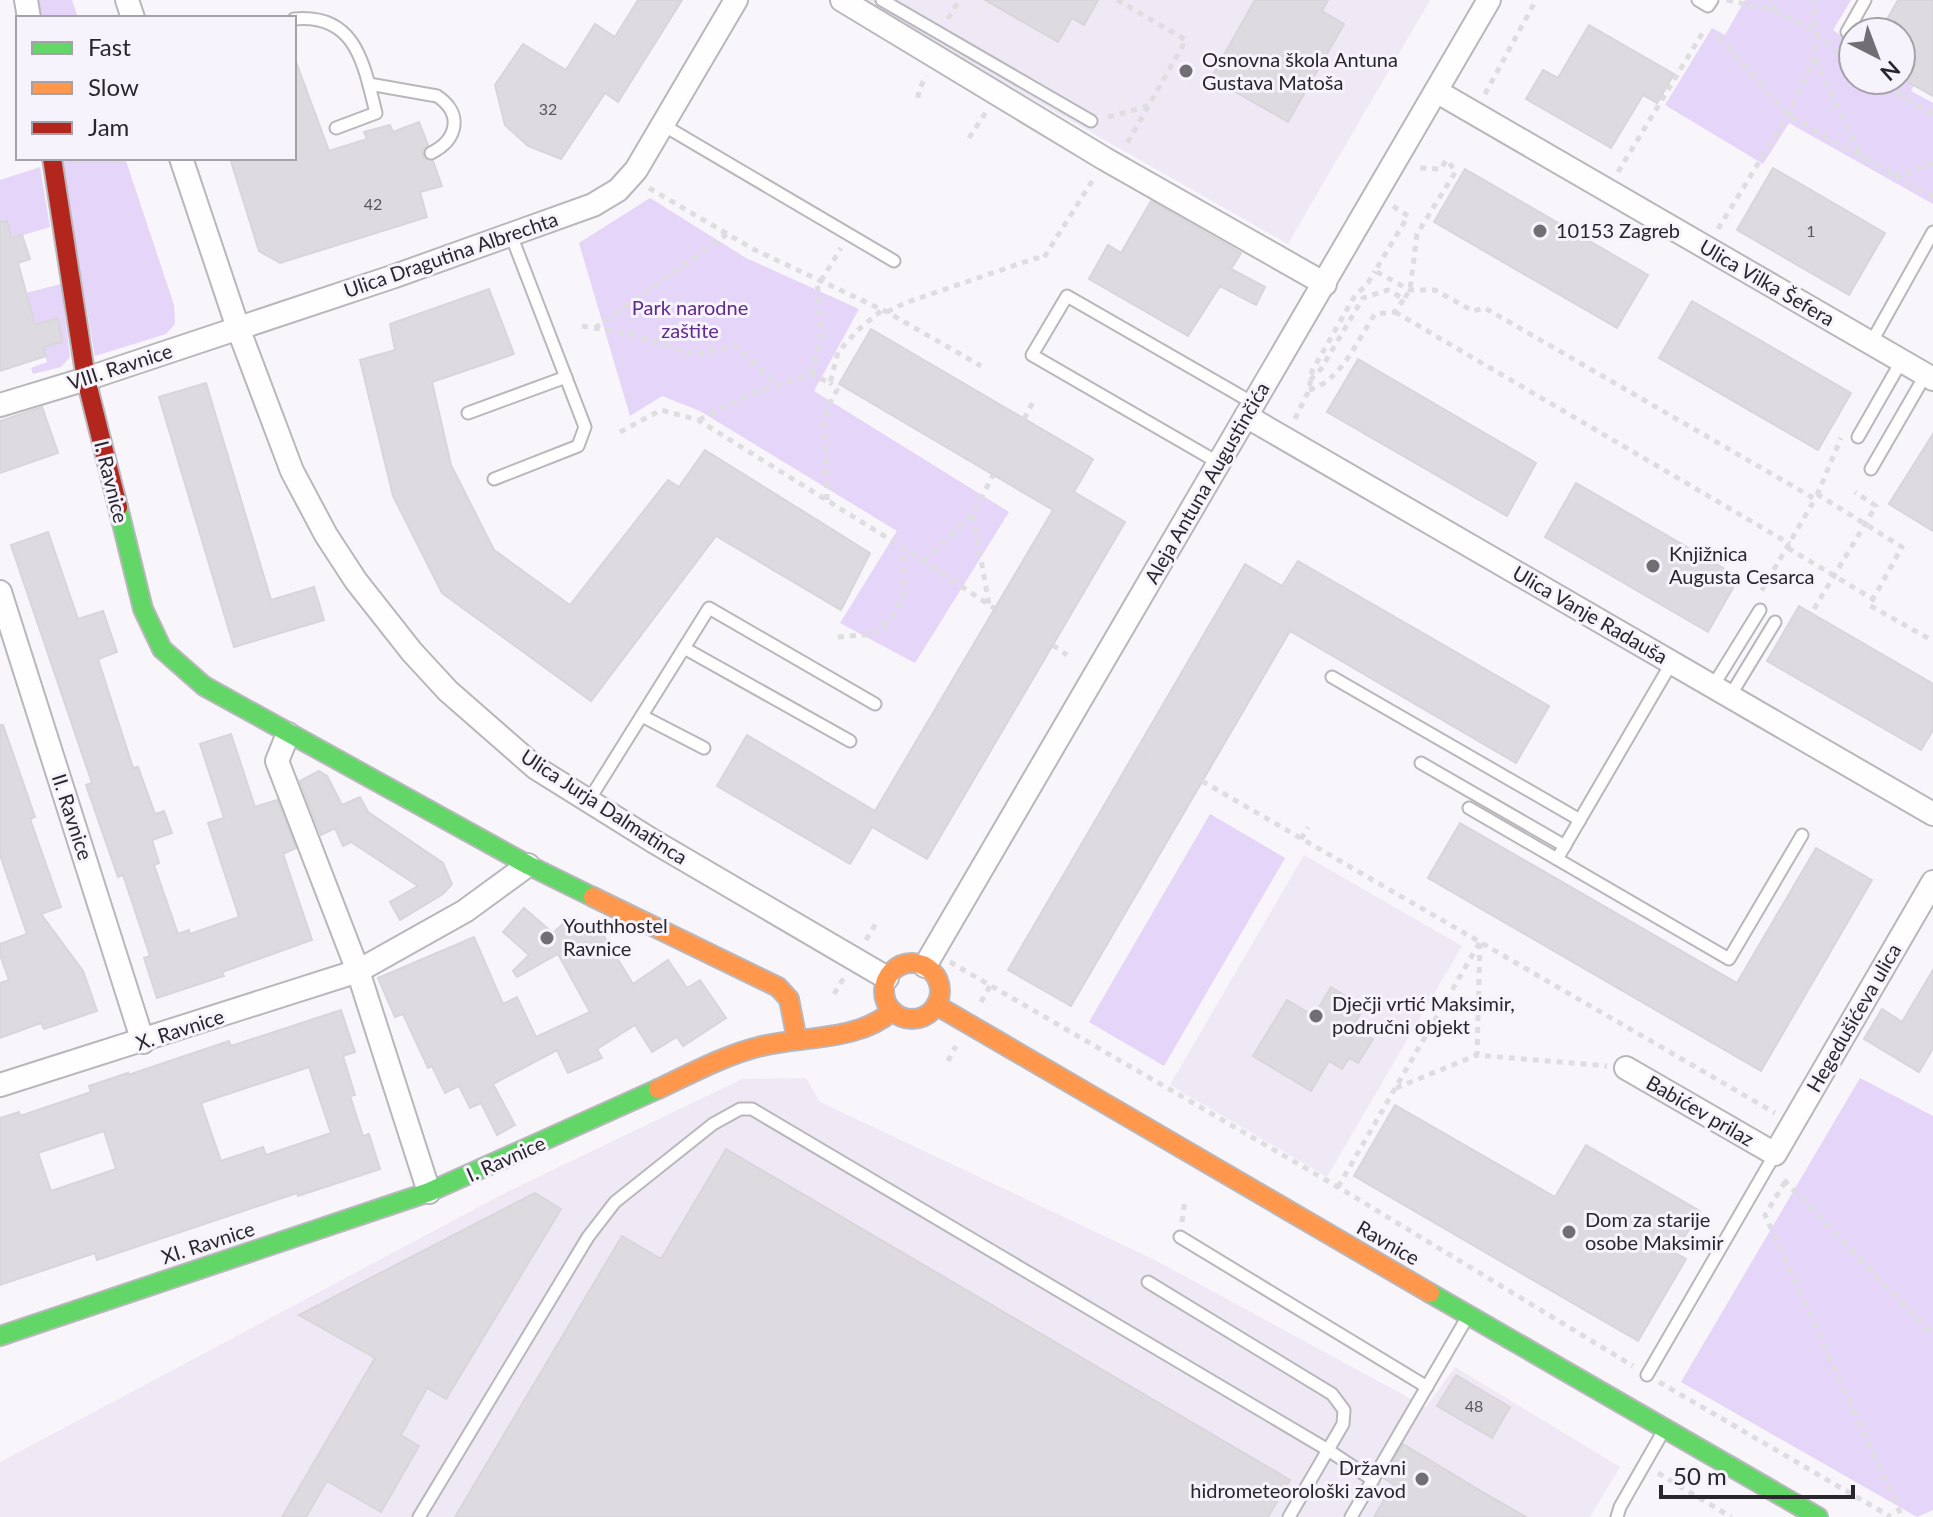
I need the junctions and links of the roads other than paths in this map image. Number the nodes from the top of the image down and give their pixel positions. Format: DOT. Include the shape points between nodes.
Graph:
graph roads {
  1 [pos="736,0"];
  2 [pos="842,0"];
  3 [pos="882,0"];
  4 [pos="1489,0"];
  5 [pos="1698,0"];
  6 [pos="1712,0"];
  7 [pos="296,19"];
  8 [pos="369,84"];
  9 [pos="1436,91"];
  10 [pos="1091,121"];
  11 [pos="663,125"];
  12 [pos="336,128"];
  13 [pos="431,153"];
  14 [pos="52,160"];
  15 [pos="182,160"];
  16 [pos="1933,232"];
  17 [pos="511,235"];
  18 [pos="894,261"];
  19 [pos="1325,284"];
  20 [pos="238,328"];
  21 [pos="1871,343"];
  22 [pos="1902,360"];
  23 [pos="1930,376"];
  24 [pos="566,377"];
  25 [pos="86,379"];
  26 [pos="0,405"];
  27 [pos="1250,410"];
  28 [pos="468,413"];
  29 [pos="1858,437"];
  30 [pos="1219,463"];
  31 [pos="1871,469"];
  32 [pos="494,479"];
  33 [pos="0,592"];
  34 [pos="1756,607"];
  35 [pos="1775,622"];
  36 [pos="684,648"];
  37 [pos="1672,662"];
  38 [pos="1332,677"];
  39 [pos="1721,691"];
  40 [pos="875,704"];
  41 [pos="642,716"];
  42 [pos="288,734"];
  43 [pos="850,741"];
  44 [pos="704,748"];
  45 [pos="1421,763"];
  46 [pos="589,800"];
  47 [pos="1469,808"];
  48 [pos="1933,814"];
  49 [pos="1580,820"];
  50 [pos="1802,835"];
  51 [pos="1565,846"];
  52 [pos="1557,859"];
  53 [pos="528,865"];
  54 [pos="1933,882"];
  55 [pos="925,966"];
  56 [pos="358,971"];
  57 [pos="887,978"];
  58 [pos="936,1005"];
  59 [pos="892,1011"];
  60 [pos="797,1040"];
  61 [pos="143,1042"];
  62 [pos="1626,1068"];
  63 [pos="0,1085"];
  64 [pos="1775,1154"];
  65 [pos="429,1192"];
  66 [pos="1180,1237"];
  67 [pos="1148,1282"];
  68 [pos="1468,1315"];
  69 [pos="0,1336"];
  70 [pos="1647,1375"];
  71 [pos="1427,1387"];
  72 [pos="1664,1430"];
  73 [pos="1328,1450"];
  74 [pos="1373,1480"];
  75 [pos="419,1517"];
  76 [pos="1289,1517"];
  77 [pos="1351,1517"];
  78 [pos="1617,1517"];
  79 [pos="1818,1517"];
  1 -- 11 [label="street, Ulica Dragutina Albrechta"];
  2 -- 19 [label="street"];
  3 -- 10 [label="lane"];
  4 -- 9 [label="street, Aleja Antuna Augustinčića"];
  5 -- 6 [label="lane" via="1708,6"];
  7 -- 8 [label="lane" via="342,30 351,39"];
  8 -- 12 [label="lane" via="376,113"];
  8 -- 13 [label="lane" via="445,101 452,111 453,133"];
  9 -- 19 [label="street, Aleja Antuna Augustinčića"];
  9 -- 21 [label="street, Ulica Vilka Šefera"];
  11 -- 17 [label="street, Ulica Dragutina Albrechta" via="618,190 593,205"];
  11 -- 18 [label="lane"];
  14 -- 25 [label="street, I. Ravnice"];
  15 -- 20 [label="street"];
  16 -- 21 [label="lane"];
  17 -- 20 [label="street, Ulica Dragutina Albrechta"];
  17 -- 24 [label="lane"];
  19 -- 27 [label="street, Aleja Antuna Augustinčića"];
  20 -- 25 [label="street, VIII. Ravnice"];
  20 -- 46 [label="street, Ulica Jurja Dalmatinca" via="292,471 356,581 448,691 536,768"];
  21 -- 22 [label="street, Ulica Vilka Šefera"];
  22 -- 23 [label="street, Ulica Vilka Šefera"];
  22 -- 29 [label="lane"];
  23 -- 31 [label="lane"];
  24 -- 28 [label="lane"];
  24 -- 32 [label="lane" via="585,427 578,446"];
  25 -- 26 [label="street, VIII. Ravnice"];
  25 -- 42 [label="street, I. Ravnice" via="143,609 162,649 204,686"];
  27 -- 30 [label="street, Aleja Antuna Augustinčića"];
  27 -- 30 [label="lane" via="1067,296 1032,355"];
  27 -- 37 [label="street, Ulica Vanje Radauša"];
  30 -- 55 [label="street, Aleja Antuna Augustinčića"];
  33 -- 61 [label="street, II. Ravnice"];
  34 -- 39 [label="lane"];
  35 -- 39 [label="lane"];
  36 -- 40 [label="lane" via="709,608"];
  36 -- 41 [label="lane"];
  36 -- 43 [label="lane"];
  37 -- 39 [label="street, Ulica Vanje Radauša"];
  37 -- 49 [label="lane"];
  38 -- 49 [label="lane"];
  39 -- 48 [label="street, Ulica Vanje Radauša"];
  41 -- 44 [label="lane"];
  41 -- 46 [label="lane"];
  42 -- 53 [label="street, I. Ravnice"];
  42 -- 56 [label="street" via="277,761"];
  45 -- 51 [label="lane"];
  46 -- 57 [label="street, Ulica Jurja Dalmatinca"];
  47 -- 52 [label="lane"];
  49 -- 51 [label="lane"];
  50 -- 52 [label="lane" via="1729,959"];
  51 -- 52 [label="lane"];
  53 -- 56 [label="street" via="465,911"];
  53 -- 60 [label="street, I. Ravnice" via="778,987 789,999"];
  54 -- 64 [label="street, Hegedušićeva ulica"];
  55 -- 57 [label="street" via="908,963"];
  55 -- 58 [label="street" via="940,987"];
  56 -- 61 [label="street, X. Ravnice"];
  56 -- 65 [label="street"];
  57 -- 59 [label="street" via="885,995"];
  58 -- 59 [label="street" via="916,1018"];
  58 -- 68 [label="street, Ravnice"];
  59 -- 60 [label="street, I. Ravnice" via="863,1029"];
  60 -- 65 [label="street, I. Ravnice" via="725,1057"];
  61 -- 63 [label="street, X. Ravnice"];
  62 -- 64 [label="street, Babićev prilaz"];
  64 -- 70 [label="lane"];
  65 -- 69 [label="street, XI. Ravnice"];
  66 -- 71 [label="lane"];
  67 -- 73 [label="lane" via="1332,1394 1344,1410 1343,1424"];
  68 -- 71 [label="lane"];
  68 -- 72 [label="street, Ravnice"];
  71 -- 74 [label="lane"];
  72 -- 78 [label="lane"];
  72 -- 79 [label="street, Ravnice"];
  73 -- 74 [label="lane"];
  73 -- 75 [label="lane" via="752,1109 740,1109 713,1124 615,1202 588,1237"];
  73 -- 76 [label="lane"];
  74 -- 77 [label="lane"];
}
